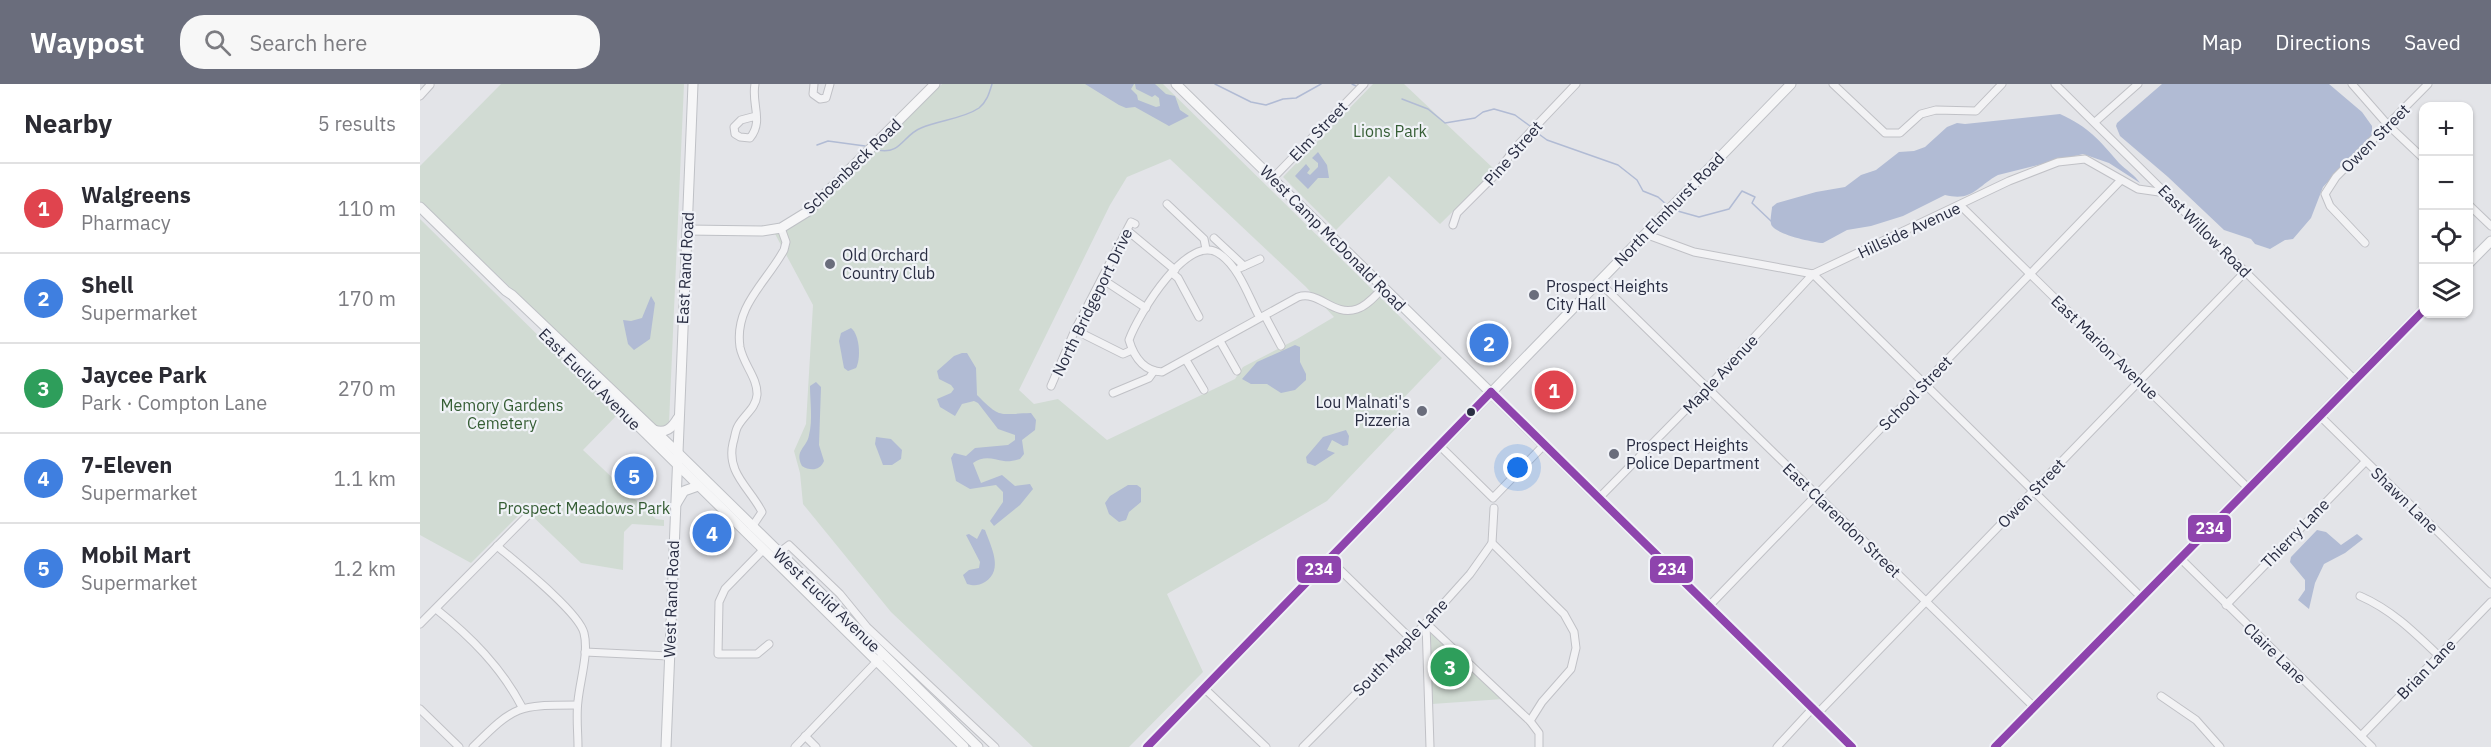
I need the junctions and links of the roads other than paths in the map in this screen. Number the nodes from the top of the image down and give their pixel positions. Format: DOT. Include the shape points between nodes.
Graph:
graph roads {
  1 [pos="430,84"];
  2 [pos="693,84"];
  3 [pos="755,84"];
  4 [pos="814,84"];
  5 [pos="830,84"];
  6 [pos="935,84"];
  7 [pos="1176,84"];
  8 [pos="1364,84"];
  9 [pos="1576,84"];
  10 [pos="1791,84"];
  11 [pos="1833,84"];
  12 [pos="2002,84"];
  13 [pos="2055,84"];
  14 [pos="2138,84"];
  15 [pos="2352,84"];
  16 [pos="2428,84"];
  17 [pos="420,96"];
  18 [pos="756,116"];
  19 [pos="2095,123"];
  20 [pos="2388,125"];
  21 [pos="2421,156"];
  22 [pos="1273,178"];
  23 [pos="2121,180"];
  24 [pos="2166,193"];
  25 [pos="1167,204"];
  26 [pos="1961,206"];
  27 [pos="420,207"];
  28 [pos="2473,208"];
  29 [pos="1136,224"];
  30 [pos="1453,225"];
  31 [pos="2491,226"];
  32 [pos="781,228"];
  33 [pos="687,230"];
  34 [pos="1128,231"];
  35 [pos="1645,234"];
  36 [pos="1214,238"];
  37 [pos="2491,241"];
  38 [pos="2365,243"];
  39 [pos="1206,249"];
  40 [pos="1260,259"];
  41 [pos="2473,260"];
  42 [pos="1244,266"];
  43 [pos="1173,271"];
  44 [pos="1235,271"];
  45 [pos="2245,272"];
  46 [pos="1813,274"];
  47 [pos="2031,274"];
  48 [pos="1102,279"];
  49 [pos="1599,282"];
  50 [pos="1383,288"];
  51 [pos="506,291"];
  52 [pos="1146,308"];
  53 [pos="2419,314"];
  54 [pos="1199,317"];
  55 [pos="1262,317"];
  56 [pos="1075,330"];
  57 [pos="1220,341"];
  58 [pos="1281,346"];
  59 [pos="1132,350"];
  60 [pos="1186,360"];
  61 [pos="1237,371"];
  62 [pos="1154,372"];
  63 [pos="2355,379"];
  64 [pos="2140,380"];
  65 [pos="1924,384"];
  66 [pos="1051,386"];
  67 [pos="1707,388"];
  68 [pos="1204,390"];
  69 [pos="1491,392"];
  70 [pos="1113,393"];
  71 [pos="2319,415"];
  72 [pos="678,418"];
  73 [pos="653,429"];
  74 [pos="1544,445"];
  75 [pos="1440,446"];
  76 [pos="677,452"];
  77 [pos="2365,462"];
  78 [pos="676,465"];
  79 [pos="698,486"];
  80 [pos="2248,489"];
  81 [pos="2033,491"];
  82 [pos="1817,495"];
  83 [pos="1599,498"];
  84 [pos="675,506"];
  85 [pos="541,508"];
  86 [pos="1494,508"];
  87 [pos="752,527"];
  88 [pos="1492,543"];
  89 [pos="497,546"];
  90 [pos="763,550"];
  91 [pos="775,555"];
  92 [pos="1329,558"];
  93 [pos="2180,558"];
  94 [pos="2491,584"];
  95 [pos="2360,596"];
  96 [pos="2141,597"];
  97 [pos="1926,602"];
  98 [pos="2491,602"];
  99 [pos="2226,605"];
  100 [pos="1709,606"];
  101 [pos="436,609"];
  102 [pos="1426,623"];
  103 [pos="420,624"];
  104 [pos="1410,638"];
  105 [pos="769,644"];
  106 [pos="585,652"];
  107 [pos="669,656"];
  108 [pos="2439,656"];
  109 [pos="880,658"];
  110 [pos="1204,687"];
  111 [pos="2161,696"];
  112 [pos="577,705"];
  113 [pos="522,707"];
  114 [pos="2034,707"];
  115 [pos="420,708"];
  116 [pos="1815,711"];
  117 [pos="1530,721"];
  118 [pos="805,736"];
  119 [pos="2361,736"];
  120 [pos="2218,746"];
  121 [pos="459,747"];
  122 [pos="473,747"];
  123 [pos="578,747"];
  124 [pos="666,747"];
  125 [pos="795,747"];
  126 [pos="816,747"];
  127 [pos="964,747"];
  128 [pos="978,747"];
  129 [pos="995,747"];
  130 [pos="1147,747"];
  131 [pos="1266,747"];
  132 [pos="1303,747"];
  133 [pos="1430,747"];
  134 [pos="1539,747"];
  135 [pos="1777,747"];
  136 [pos="1852,747"];
  137 [pos="1995,747"];
  138 [pos="2372,747"];
  1 -- 17 [label="street"];
  2 -- 33 [label="main road, East Rand Road"];
  3 -- 18 [label="street"];
  4 -- 5 [label="street" via="813,94 820,99 826,99"];
  6 -- 32 [label="main road, Schoenbeck Road" via="807,212"];
  7 -- 22 [label="main road, West Camp McDonald Road"];
  8 -- 22 [label="street, Elm Street"];
  9 -- 30 [label="street, Pine Street" via="1457,213"];
  10 -- 35 [label="main road, North Elmhurst Road"];
  11 -- 12 [label="street" via="1884,133 1900,133 1920,114 1936,110 1976,111"];
  13 -- 19 [label="street, East Willow Road"];
  14 -- 19 [label="street"];
  15 -- 20 [label="street"];
  16 -- 20 [label="street, Owen Street"];
  19 -- 24 [label="street, East Willow Road"];
  20 -- 21 [label="street"];
  20 -- 38 [label="street, Owen Street" via="2336,177 2325,194 2330,206"];
  22 -- 50 [label="main road, West Camp McDonald Road"];
  23 -- 24 [label="street, Hillside Avenue" via="2138,189"];
  23 -- 26 [label="street, Hillside Avenue" via="2085,159 2058,162"];
  23 -- 47 [label="street, School Street"];
  24 -- 45 [label="street, East Willow Road"];
  25 -- 39 [label="street" via="1203,239"];
  26 -- 46 [label="street, Hillside Avenue"];
  26 -- 47 [label="street, East Marion Avenue"];
  27 -- 51 [label="main road, East Euclid Avenue"];
  28 -- 31 [label="street"];
  29 -- 34 [label="street, North Bridgeport Drive" via="1131,222"];
  32 -- 33 [label="main road, Schoenbeck Road"];
  32 -- 87 [label="street" via="786,242 784,250 747,302 740,328 742,355 757,395 737,427 732,462 762,512"];
  33 -- 72 [label="main road, East Rand Road"];
  34 -- 43 [label="street"];
  34 -- 48 [label="street, North Bridgeport Drive"];
  35 -- 46 [label="street" via="1694,252"];
  35 -- 49 [label="main road, North Elmhurst Road"];
  36 -- 42 [label="street"];
  37 -- 41 [label="main road"];
  39 -- 43 [label="street" via="1192,253"];
  39 -- 44 [label="street" via="1221,254"];
  40 -- 42 [label="street"];
  42 -- 44 [label="street"];
  43 -- 52 [label="street"];
  43 -- 54 [label="street"];
  44 -- 55 [label="street"];
  45 -- 63 [label="street, East Willow Road"];
  45 -- 64 [label="street, Owen Street"];
  46 -- 65 [label="street"];
  46 -- 67 [label="street, Maple Avenue"];
  47 -- 64 [label="street, East Marion Avenue"];
  47 -- 65 [label="street, School Street"];
  48 -- 52 [label="street"];
  48 -- 56 [label="street, North Bridgeport Drive"];
  49 -- 67 [label="street, East Clarendon Street"];
  49 -- 69 [label="main road, North Elmhurst Road"];
  50 -- 55 [label="street" via="1356,310 1330,307 1304,295"];
  50 -- 69 [label="main road, West Camp McDonald Road"];
  51 -- 73 [label="main road, East Euclid Avenue"];
  51 -- 78 [label="main road, East Euclid Avenue" via="507,297"];
  52 -- 59 [label="street" via="1130,340"];
  53 -- 63 [label="main road"];
  55 -- 57 [label="street"];
  55 -- 58 [label="street"];
  56 -- 59 [label="street" via="1123,354"];
  56 -- 66 [label="street, North Bridgeport Drive"];
  57 -- 60 [label="street"];
  57 -- 61 [label="street"];
  59 -- 62 [label="street"];
  60 -- 62 [label="street"];
  60 -- 68 [label="street"];
  62 -- 70 [label="street" via="1149,378"];
  63 -- 71 [label="main road"];
  64 -- 80 [label="street, East Marion Avenue"];
  64 -- 81 [label="street, Owen Street"];
  65 -- 81 [label="street"];
  65 -- 82 [label="street, School Street"];
  67 -- 82 [label="street, East Clarendon Street"];
  67 -- 83 [label="street, Maple Avenue"];
  69 -- 74 [label="main road, West Camp McDonald Road"];
  69 -- 75 [label="main road, North Elmhurst Road"];
  71 -- 77 [label="street, Shawn Lane"];
  71 -- 80 [label="main road"];
  72 -- 73 [label="main road" via="665,431"];
  72 -- 76 [label="main road, East Rand Road"];
  73 -- 76 [label="main road, East Euclid Avenue"];
  74 -- 75 [label="street" via="1493,498"];
  74 -- 83 [label="main road, West Camp McDonald Road"];
  75 -- 92 [label="main road, North Elmhurst Road"];
  76 -- 78 [label="main road, West Rand Road"];
  76 -- 87 [label="main road, West Euclid Avenue"];
  77 -- 94 [label="street, Shawn Lane"];
  77 -- 99 [label="street, Thierry Lane"];
  78 -- 79 [label="main road, West Euclid Avenue"];
  78 -- 84 [label="main road, West Rand Road"];
  79 -- 84 [label="main road" via="684,491"];
  79 -- 90 [label="main road, West Euclid Avenue"];
  80 -- 93 [label="main road"];
  81 -- 96 [label="street"];
  81 -- 97 [label="street, Owen Street"];
  82 -- 97 [label="street, East Clarendon Street"];
  82 -- 100 [label="street, School Street"];
  83 -- 100 [label="main road, West Camp McDonald Road"];
  84 -- 107 [label="main road, West Rand Road"];
  85 -- 89 [label="street" via="534,509"];
  86 -- 88 [label="street"];
  87 -- 91 [label="main road, West Euclid Avenue"];
  88 -- 102 [label="street, South Maple Lane"];
  88 -- 117 [label="street" via="1564,614 1574,632 1576,648 1570,669"];
  89 -- 101 [label="street"];
  89 -- 106 [label="street" via="576,619 584,629"];
  90 -- 91 [label="main road, West Euclid Avenue"];
  90 -- 105 [label="street" via="725,589 719,602 718,654 757,654"];
  91 -- 109 [label="main road, West Euclid Avenue"];
  91 -- 129 [label="street" via="789,545 840,594 867,627"];
  92 -- 104 [label="street"];
  92 -- 110 [label="main road, North Elmhurst Road"];
  93 -- 96 [label="main road"];
  93 -- 99 [label="street, Claire Lane"];
  95 -- 108 [label="street" via="2400,619"];
  96 -- 114 [label="main road"];
  97 -- 114 [label="street, East Clarendon Street"];
  97 -- 116 [label="street, Owen Street"];
  98 -- 108 [label="street, Brian Lane"];
  99 -- 119 [label="street, Claire Lane"];
  100 -- 116 [label="main road, West Camp McDonald Road"];
  101 -- 103 [label="street"];
  101 -- 113 [label="street" via="498,667"];
  102 -- 104 [label="street, South Maple Lane"];
  102 -- 117 [label="street"];
  102 -- 133 [label="street"];
  104 -- 132 [label="street, South Maple Lane"];
  106 -- 107 [label="street"];
  106 -- 112 [label="street"];
  107 -- 124 [label="main road, West Rand Road"];
  108 -- 119 [label="street, Brian Lane"];
  109 -- 118 [label="street"];
  109 -- 127 [label="main road, West Euclid Avenue"];
  109 -- 128 [label="main road, West Euclid Avenue"];
  110 -- 130 [label="main road, North Elmhurst Road"];
  110 -- 131 [label="street"];
  111 -- 120 [label="street" via="2196,720"];
  112 -- 113 [label="street"];
  112 -- 123 [label="street"];
  113 -- 122 [label="street" via="500,720"];
  114 -- 137 [label="main road"];
  115 -- 121 [label="street"];
  116 -- 135 [label="street, Owen Street"];
  116 -- 136 [label="main road, West Camp McDonald Road"];
  117 -- 134 [label="street" via="1539,733"];
  118 -- 125 [label="street"];
  118 -- 126 [label="street"];
  119 -- 138 [label="street, Claire Lane"];
}
